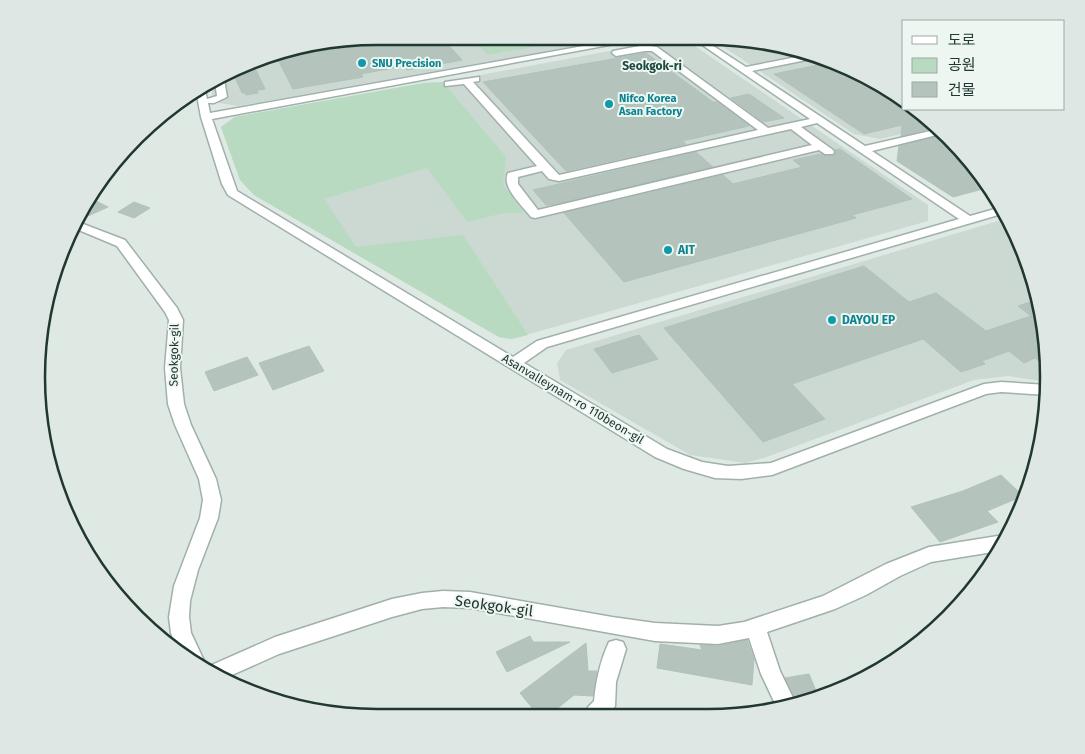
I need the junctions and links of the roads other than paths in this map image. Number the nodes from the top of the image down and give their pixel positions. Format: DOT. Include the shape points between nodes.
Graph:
graph roads {
  1 [pos="604,45"];
  2 [pos="707,45"];
  3 [pos="608,55"];
  4 [pos="803,59"];
  5 [pos="745,70"];
  6 [pos="486,77"];
  7 [pos="468,81"];
  8 [pos="220,84"];
  9 [pos="448,84"];
  10 [pos="202,95"];
  11 [pos="211,101"];
  12 [pos="206,117"];
  13 [pos="819,120"];
  14 [pos="792,126"];
  15 [pos="767,132"];
  16 [pos="933,133"];
  17 [pos="864,150"];
  18 [pos="545,167"];
  19 [pos="996,212"];
  20 [pos="968,220"];
  21 [pos="81,227"];
  22 [pos="514,363"];
  23 [pos="1039,389"];
  24 [pos="995,544"];
  25 [pos="755,627"];
  26 [pos="616,649"];
  27 [pos="188,650"];
  28 [pos="221,670"];
  29 [pos="784,700"];
  30 [pos="601,709"];
  1 -- 12 [label="street"];
  2 -- 5 [label="street"];
  3 -- 15 [label="street" via="654,49"];
  4 -- 5 [label="street"];
  5 -- 13 [label="street"];
  6 -- 7 [label="street"];
  7 -- 9 [label="street"];
  7 -- 18 [label="street"];
  8 -- 11 [label="street" via="222,97"];
  10 -- 12 [label="street, Asanvalleynam-ro 110beon-gil"];
  12 -- 22 [label="street, Asanvalleynam-ro 110beon-gil" via="228,184 237,196"];
  13 -- 14 [label="street"];
  13 -- 17 [label="street"];
  14 -- 15 [label="street"];
  14 -- 18 [label="street" via="825,149 535,214 512,184 512,175"];
  15 -- 18 [label="street" via="563,178 553,177"];
  16 -- 17 [label="street"];
  17 -- 20 [label="street"];
  19 -- 20 [label="street"];
  20 -- 22 [label="street" via="542,344"];
  21 -- 27 [label="street, Seokgok-gil" via="121,243 132,254 176,320 174,392 179,415 210,484 212,500 211,513 183,586 178,617 181,637"];
  22 -- 23 [label="street, Asanvalleynam-ro 110beon-gil" via="661,453 711,472 746,474 772,469 984,389"];
  24 -- 25 [label="street, Seokgok-gil" via="929,555 828,603"];
  25 -- 28 [label="street, Seokgok-gil" via="718,635 655,632 480,602 443,599 383,611 275,646"];
  25 -- 29 [label="street"];
  26 -- 30 [label="street"];
}
